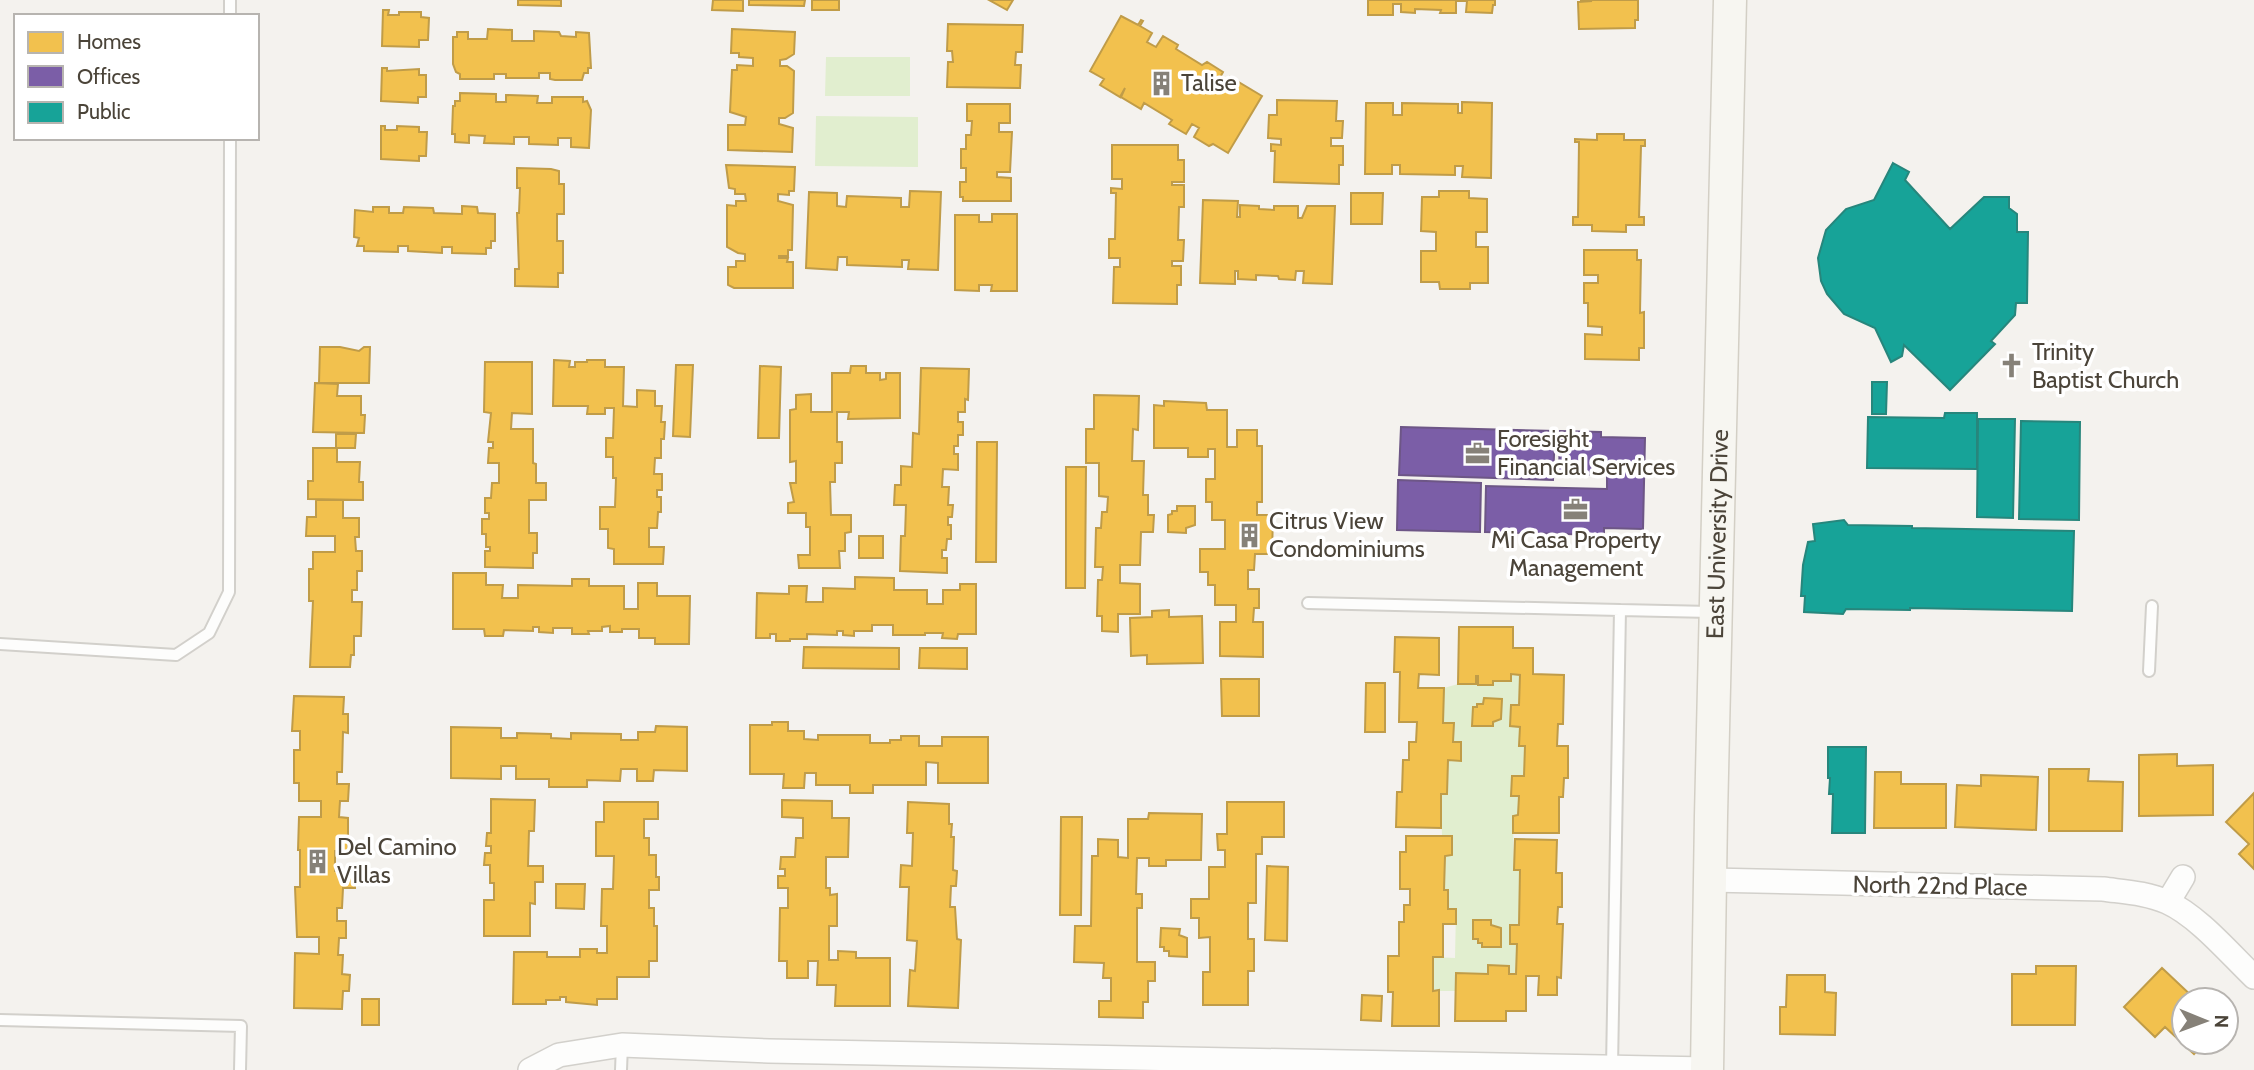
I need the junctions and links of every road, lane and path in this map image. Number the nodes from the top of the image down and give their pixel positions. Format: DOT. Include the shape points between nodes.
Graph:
graph roads {
  1 [pos="1730,0"];
  2 [pos="230,140"];
  3 [pos="1308,603"];
  4 [pos="2152,606"];
  5 [pos="1620,610"];
  6 [pos="1716,612"];
  7 [pos="0,644"];
  8 [pos="2149,671"];
  9 [pos="2183,877"];
  10 [pos="1710,880"];
  11 [pos="2168,902"];
  12 [pos="2254,977"];
  13 [pos="0,1020"];
  14 [pos="622,1045"];
  15 [pos="981,1063"];
  16 [pos="1143,1063"];
  17 [pos="1612,1067"];
  18 [pos="240,1070"];
  19 [pos="530,1070"];
  20 [pos="621,1070"];
  21 [pos="1707,1070"];
  1 -- 6 [label="main road, East University Drive"];
  2 -- 7 [label="lane" via="229,592 209,632 176,655"];
  3 -- 5 [label="lane"];
  4 -- 8 [label="lane"];
  5 -- 6 [label="lane"];
  5 -- 17 [label="lane"];
  6 -- 10 [label="main road, East University Drive"];
  9 -- 11 [label="street"];
  10 -- 11 [label="street, North 22nd Place" via="2103,889"];
  10 -- 21 [label="main road, East University Drive"];
  11 -- 12 [label="street, North 22nd Place" via="2194,920"];
  13 -- 18 [label="lane" via="242,1026"];
  14 -- 15 [label="street"];
  14 -- 19 [label="street" via="559,1055"];
  14 -- 20 [label="lane"];
  15 -- 16 [label="street"];
  16 -- 17 [label="street"];
  17 -- 21 [label="street"];
}
